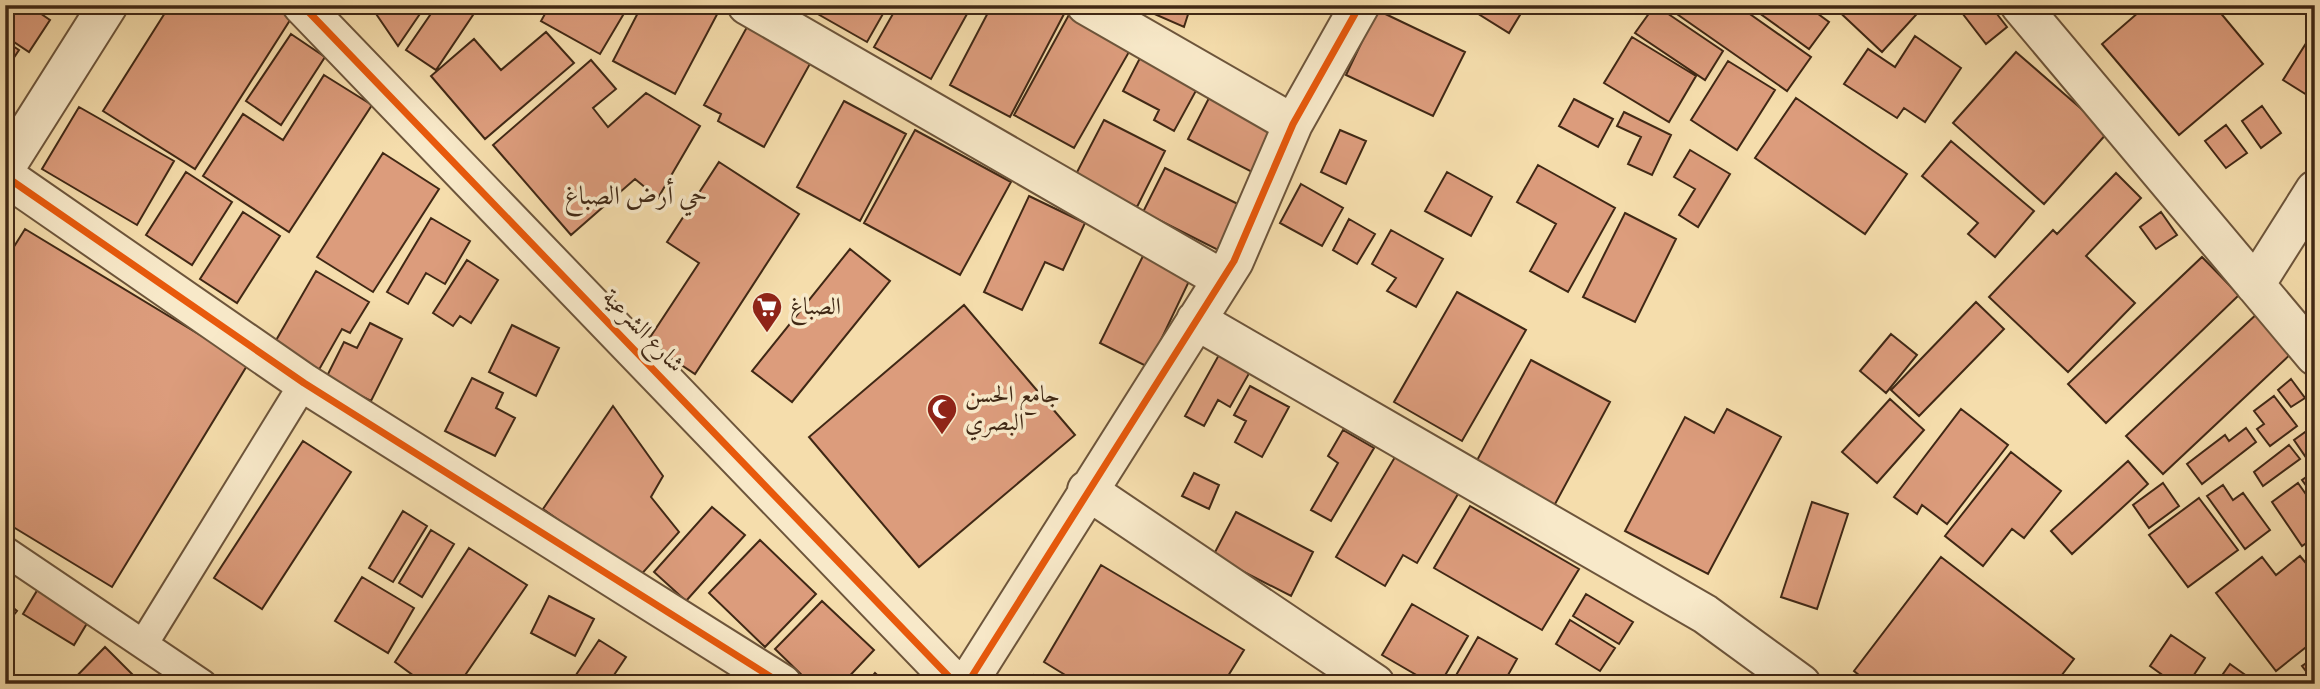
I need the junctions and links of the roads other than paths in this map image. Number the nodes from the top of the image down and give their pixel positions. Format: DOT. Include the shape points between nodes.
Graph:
graph roads {
  1 [pos="108,5"];
  2 [pos="302,5"];
  3 [pos="747,5"];
  4 [pos="1086,5"];
  5 [pos="1360,5"];
  6 [pos="2020,5"];
  7 [pos="1293,124"];
  8 [pos="5,169"];
  9 [pos="5,176"];
  10 [pos="2315,190"];
  11 [pos="1222,279"];
  12 [pos="2255,285"];
  13 [pos="1196,320"];
  14 [pos="2315,356"];
  15 [pos="304,383"];
  16 [pos="1087,490"];
  17 [pos="5,551"];
  18 [pos="144,643"];
  19 [pos="202,684"];
  20 [pos="782,684"];
  21 [pos="956,684"];
  22 [pos="967,684"];
  23 [pos="1375,684"];
  24 [pos="1801,684"];
  1 -- 8 [label="street"];
  2 -- 21 [label="street, شارع الشرعية"];
  3 -- 11 [label="street"];
  4 -- 7 [label="street"];
  5 -- 7 [label="street"];
  6 -- 12 [label="street"];
  7 -- 11 [label="street"];
  9 -- 15 [label="street"];
  10 -- 12 [label="street"];
  11 -- 13 [label="street"];
  12 -- 14 [label="street"];
  13 -- 16 [label="street"];
  13 -- 24 [label="street" via="1705,614"];
  15 -- 18 [label="lane"];
  15 -- 20 [label="street"];
  16 -- 22 [label="street"];
  16 -- 23 [label="street"];
  17 -- 18 [label="lane"];
  18 -- 19 [label="lane"];
}
